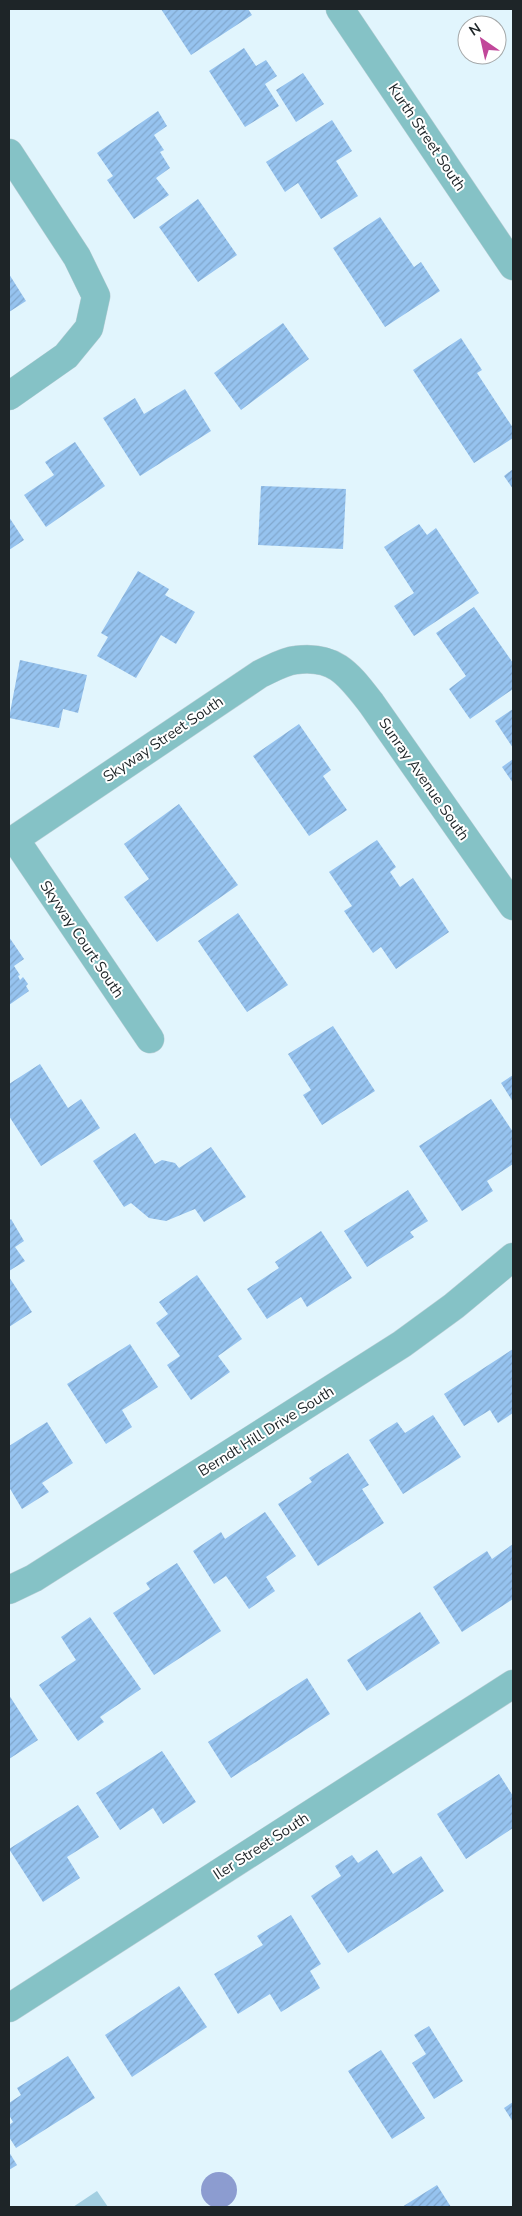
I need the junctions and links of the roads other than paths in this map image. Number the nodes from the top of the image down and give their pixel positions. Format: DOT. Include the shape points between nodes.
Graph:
graph roads {
  1 [pos="340,9"];
  2 [pos="9,153"];
  3 [pos="513,266"];
  4 [pos="9,396"];
  5 [pos="327,660"];
  6 [pos="12,841"];
  7 [pos="513,906"];
  8 [pos="150,1039"];
  9 [pos="513,1257"];
  10 [pos="9,1590"];
  11 [pos="513,1684"];
  12 [pos="9,2008"];
  1 -- 3 [label="street, Kurth Street South"];
  2 -- 4 [label="street" via="77,257 96,296 89,328 66,356"];
  5 -- 6 [label="street, Skyway Street South" via="295,660 260,674"];
  5 -- 7 [label="street, Sunray Avenue South" via="350,676 371,703"];
  6 -- 8 [label="street, Skyway Court South"];
  9 -- 10 [label="street, Berndt Hill Drive South" via="402,1344 34,1578"];
  11 -- 12 [label="street, Iler Street South"];
}
